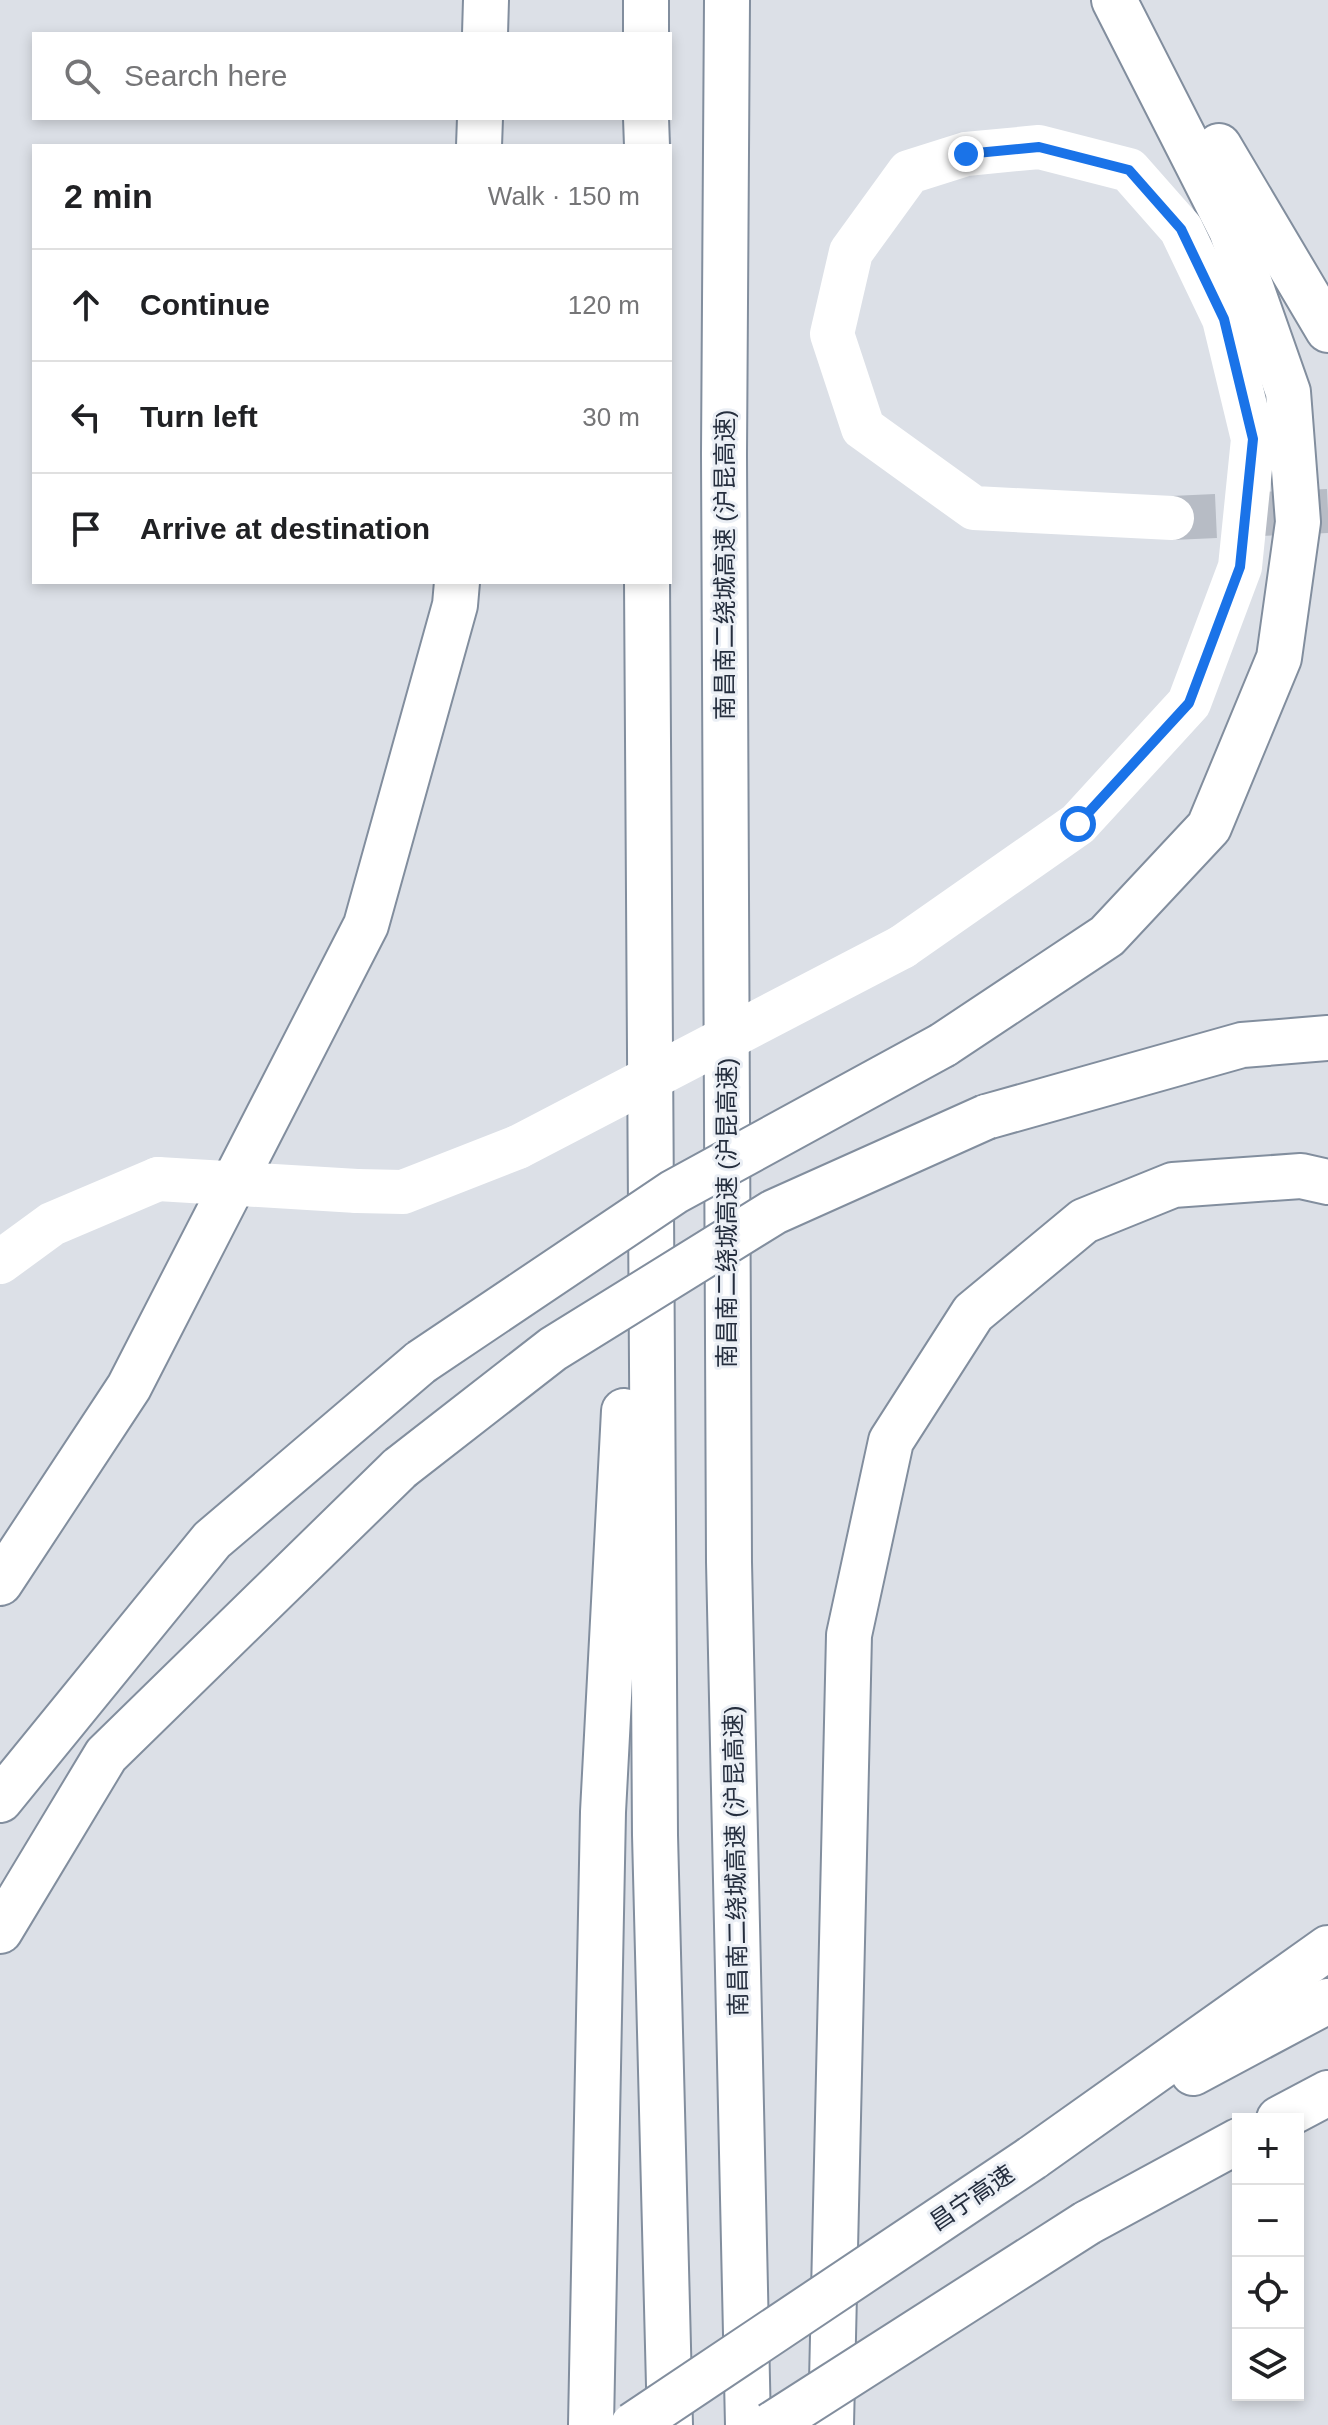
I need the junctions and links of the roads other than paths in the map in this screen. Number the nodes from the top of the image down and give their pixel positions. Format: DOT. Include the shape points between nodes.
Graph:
graph roads {
  1 [pos="486,0"];
  2 [pos="646,0"];
  3 [pos="727,0"];
  4 [pos="1114,0"];
  5 [pos="1132,0"];
  6 [pos="485,32"];
  7 [pos="646,32"];
  8 [pos="480,120"];
  9 [pos="646,120"];
  10 [pos="479,144"];
  11 [pos="647,144"];
  12 [pos="1328,330"];
  13 [pos="1172,518"];
  14 [pos="457,584"];
  15 [pos="647,584"];
  16 [pos="647,953"];
  17 [pos="1328,1038"];
  18 [pos="1328,1182"];
  19 [pos="0,1262"];
  20 [pos="0,1583"];
  21 [pos="0,1800"];
  22 [pos="0,1931"];
  23 [pos="1328,1948"];
  24 [pos="1328,2001"];
  25 [pos="1328,2093"];
  26 [pos="1290,2113"];
  27 [pos="1232,2144"];
  28 [pos="1032,2158"];
  29 [pos="591,2425"];
  30 [pos="633,2425"];
  31 [pos="670,2425"];
  32 [pos="748,2425"];
  33 [pos="771,2425"];
  34 [pos="831,2425"];
  1 -- 6 [label="main road"];
  2 -- 7 [label="main road"];
  3 -- 32 [label="main road, 南昌南二绕城高速 (沪昆高速)" via="729,1562"];
  4 -- 21 [label="main road, bridge" via="1231,230 1288,392 1298,522 1279,658 1209,827 1107,936 943,1045 674,1192 421,1362 212,1540"];
  5 -- 12 [label="main road"];
  8 -- 10 [label="main road"];
  9 -- 11 [label="main road"];
  13 -- 19 [label="main road, bridge" via="974,508 863,428 832,334 851,252 909,172 966,154 1039,147 1129,170 1181,229 1224,319 1253,439 1240,567 1189,703 1078,824 902,947 518,1147 403,1192 158,1179 52,1224"];
  14 -- 20 [label="main road" via="366,925 129,1387"];
  15 -- 16 [label="main road"];
  16 -- 29 [label="main road" via="603,1812"];
  16 -- 31 [label="main road" via="655,1835"];
  17 -- 22 [label="main road, bridge" via="1242,1045 986,1117 774,1212 553,1349 400,1468 106,1755"];
  18 -- 34 [label="main road" via="1301,1176 1173,1185 1084,1221 973,1313 891,1441 849,1635"];
  23 -- 28 [label="main road"];
  24 -- 28 [label="main road, 昌宁高速"];
  25 -- 26 [label="main road"];
  27 -- 33 [label="main road, bridge" via="1087,2223"];
  28 -- 30 [label="main road, 昌宁高速, bridge"];
}
